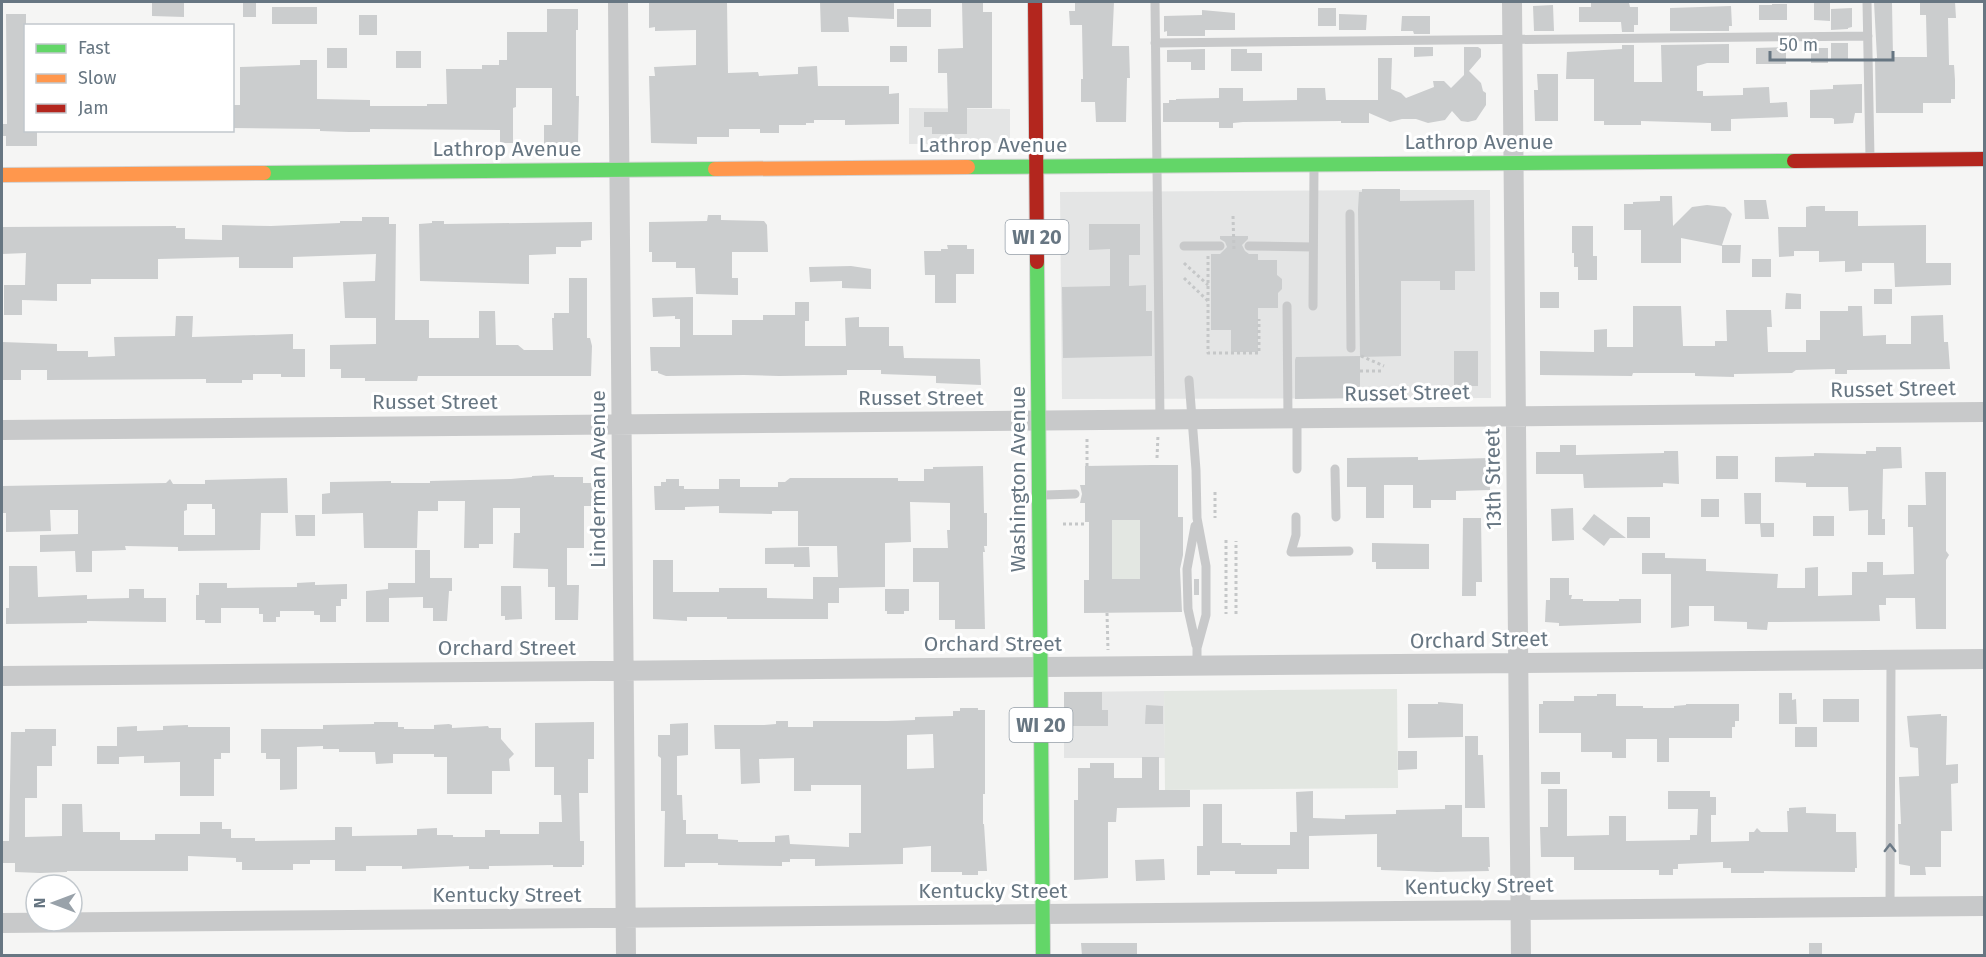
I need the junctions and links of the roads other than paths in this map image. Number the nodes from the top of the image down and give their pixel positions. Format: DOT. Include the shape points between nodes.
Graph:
graph roads {
  1 [pos="618,2"];
  2 [pos="1035,2"];
  3 [pos="1155,2"];
  4 [pos="1512,2"];
  5 [pos="1867,2"];
  6 [pos="1868,36"];
  7 [pos="1513,39"];
  8 [pos="1155,43"];
  9 [pos="1984,159"];
  10 [pos="1870,160"];
  11 [pos="1514,163"];
  12 [pos="1314,164"];
  13 [pos="1156,165"];
  14 [pos="1036,166"];
  15 [pos="619,169"];
  16 [pos="2,175"];
  17 [pos="1350,214"];
  18 [pos="1184,246"];
  19 [pos="1313,247"];
  20 [pos="1223,249"];
  21 [pos="1246,249"];
  22 [pos="1287,306"];
  23 [pos="1313,306"];
  24 [pos="1351,348"];
  25 [pos="1189,380"];
  26 [pos="1984,412"];
  27 [pos="1516,416"];
  28 [pos="1293,418"];
  29 [pos="1191,419"];
  30 [pos="1160,420"];
  31 [pos="1039,421"];
  32 [pos="621,424"];
  33 [pos="2,430"];
  34 [pos="1335,469"];
  35 [pos="1297,470"];
  36 [pos="1075,494"];
  37 [pos="1039,495"];
  38 [pos="1296,517"];
  39 [pos="1336,517"];
  40 [pos="1197,518"];
  41 [pos="1349,551"];
  42 [pos="1197,657"];
  43 [pos="1984,659"];
  44 [pos="1891,660"];
  45 [pos="1518,663"];
  46 [pos="1041,668"];
  47 [pos="623,671"];
  48 [pos="2,676"];
  49 [pos="1984,906"];
  50 [pos="1890,907"];
  51 [pos="1521,910"];
  52 [pos="1043,915"];
  53 [pos="626,918"];
  54 [pos="2,923"];
  55 [pos="626,956"];
  56 [pos="1043,956"];
  57 [pos="1521,956"];
  1 -- 15 [label="street, Linderman Avenue"];
  2 -- 14 [label="street, Washington Avenue / WI 20"];
  3 -- 8 [label="lane"];
  4 -- 7 [label="street, 13th Street"];
  5 -- 6 [label="lane"];
  6 -- 7 [label="lane"];
  6 -- 10 [label="lane"];
  7 -- 8 [label="lane"];
  7 -- 11 [label="street, 13th Street"];
  8 -- 13 [label="lane"];
  9 -- 10 [label="street, Lathrop Avenue"];
  10 -- 11 [label="street, Lathrop Avenue"];
  11 -- 12 [label="street, Lathrop Avenue"];
  11 -- 27 [label="street, 13th Street"];
  12 -- 13 [label="street, Lathrop Avenue"];
  12 -- 19 [label="lane"];
  13 -- 14 [label="street, Lathrop Avenue"];
  13 -- 30 [label="lane"];
  14 -- 15 [label="street, Lathrop Avenue"];
  14 -- 31 [label="street, Washington Avenue / WI 20"];
  15 -- 16 [label="street, Lathrop Avenue"];
  15 -- 32 [label="street, Linderman Avenue"];
  17 -- 24 [label="lane"];
  18 -- 20 [label="lane"];
  19 -- 21 [label="lane"];
  19 -- 23 [label="lane"];
  22 -- 28 [label="lane"];
  25 -- 29 [label="lane"];
  26 -- 27 [label="street, Russet Street"];
  27 -- 28 [label="street, Russet Street"];
  27 -- 45 [label="street, 13th Street"];
  28 -- 29 [label="street, Russet Street"];
  28 -- 35 [label="lane"];
  29 -- 30 [label="street, Russet Street"];
  29 -- 40 [label="lane"];
  30 -- 31 [label="street, Russet Street"];
  31 -- 32 [label="street, Russet Street"];
  31 -- 37 [label="street, Washington Avenue / WI 20"];
  32 -- 33 [label="street, Russet Street"];
  32 -- 47 [label="street, Linderman Avenue"];
  34 -- 39 [label="lane"];
  36 -- 37 [label="lane"];
  37 -- 46 [label="street, Washington Avenue / WI 20"];
  38 -- 41 [label="lane" via="1291,552"];
  40 -- 42 [label="lane" via="1188,568 1188,609"];
  40 -- 42 [label="lane" via="1206,566 1206,615"];
  42 -- 45 [label="street, Orchard Street"];
  42 -- 46 [label="street, Orchard Street" via="1108,667"];
  43 -- 44 [label="street, Orchard Street"];
  44 -- 45 [label="street, Orchard Street"];
  50 -- 44 [label="lane, one-way"];
  45 -- 51 [label="street, 13th Street"];
  46 -- 47 [label="street, Orchard Street"];
  46 -- 52 [label="street, Washington Avenue / WI 20"];
  47 -- 48 [label="street, Orchard Street"];
  47 -- 53 [label="street, Linderman Avenue"];
  49 -- 50 [label="street, Kentucky Street"];
  50 -- 51 [label="street, Kentucky Street"];
  51 -- 52 [label="street, Kentucky Street"];
  51 -- 57 [label="street, 13th Street"];
  52 -- 53 [label="street, Kentucky Street"];
  52 -- 56 [label="street, Washington Avenue / WI 20"];
  53 -- 54 [label="street, Kentucky Street"];
  53 -- 55 [label="street, Linderman Avenue"];
}
